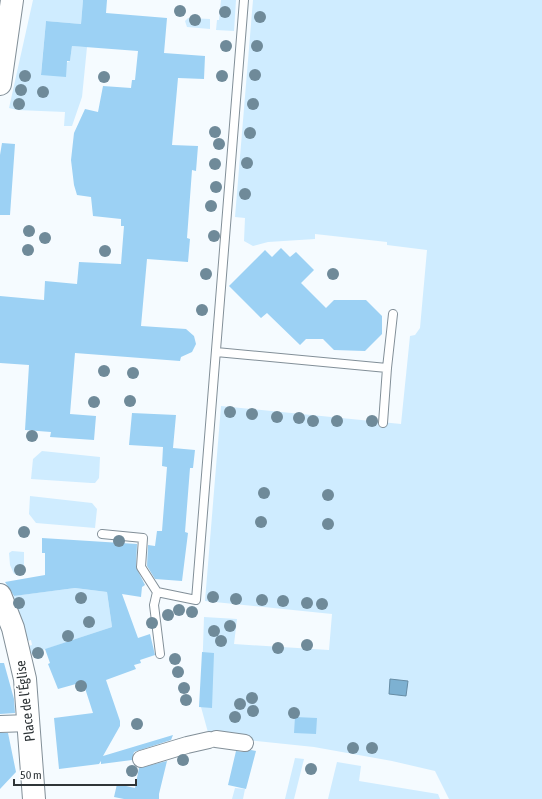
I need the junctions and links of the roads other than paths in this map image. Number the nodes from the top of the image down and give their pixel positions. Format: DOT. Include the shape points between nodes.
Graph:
graph roads {
  1 [pos="12,0"];
  2 [pos="244,0"];
  3 [pos="0,84"];
  4 [pos="393,314"];
  5 [pos="216,352"];
  6 [pos="387,368"];
  7 [pos="383,423"];
  8 [pos="102,534"];
  9 [pos="157,592"];
  10 [pos="0,595"];
  11 [pos="160,654"];
  12 [pos="29,723"];
  13 [pos="0,724"];
  14 [pos="245,743"];
  15 [pos="141,759"];
  16 [pos="33,792"];
  1 -- 3 [label="main road"];
  2 -- 5 [label="lane"];
  4 -- 6 [label="lane"];
  5 -- 6 [label="lane"];
  5 -- 9 [label="lane" via="196,600"];
  6 -- 7 [label="lane"];
  8 -- 9 [label="lane" via="143,538 141,567"];
  9 -- 11 [label="lane" via="154,606"];
  10 -- 12 [label="main road, Place de l'Église" via="13,628 25,679"];
  12 -- 13 [label="street"];
  12 -- 16 [label="main road, Place de l'Église"];
  14 -- 15 [label="street" via="212,739"];
}
